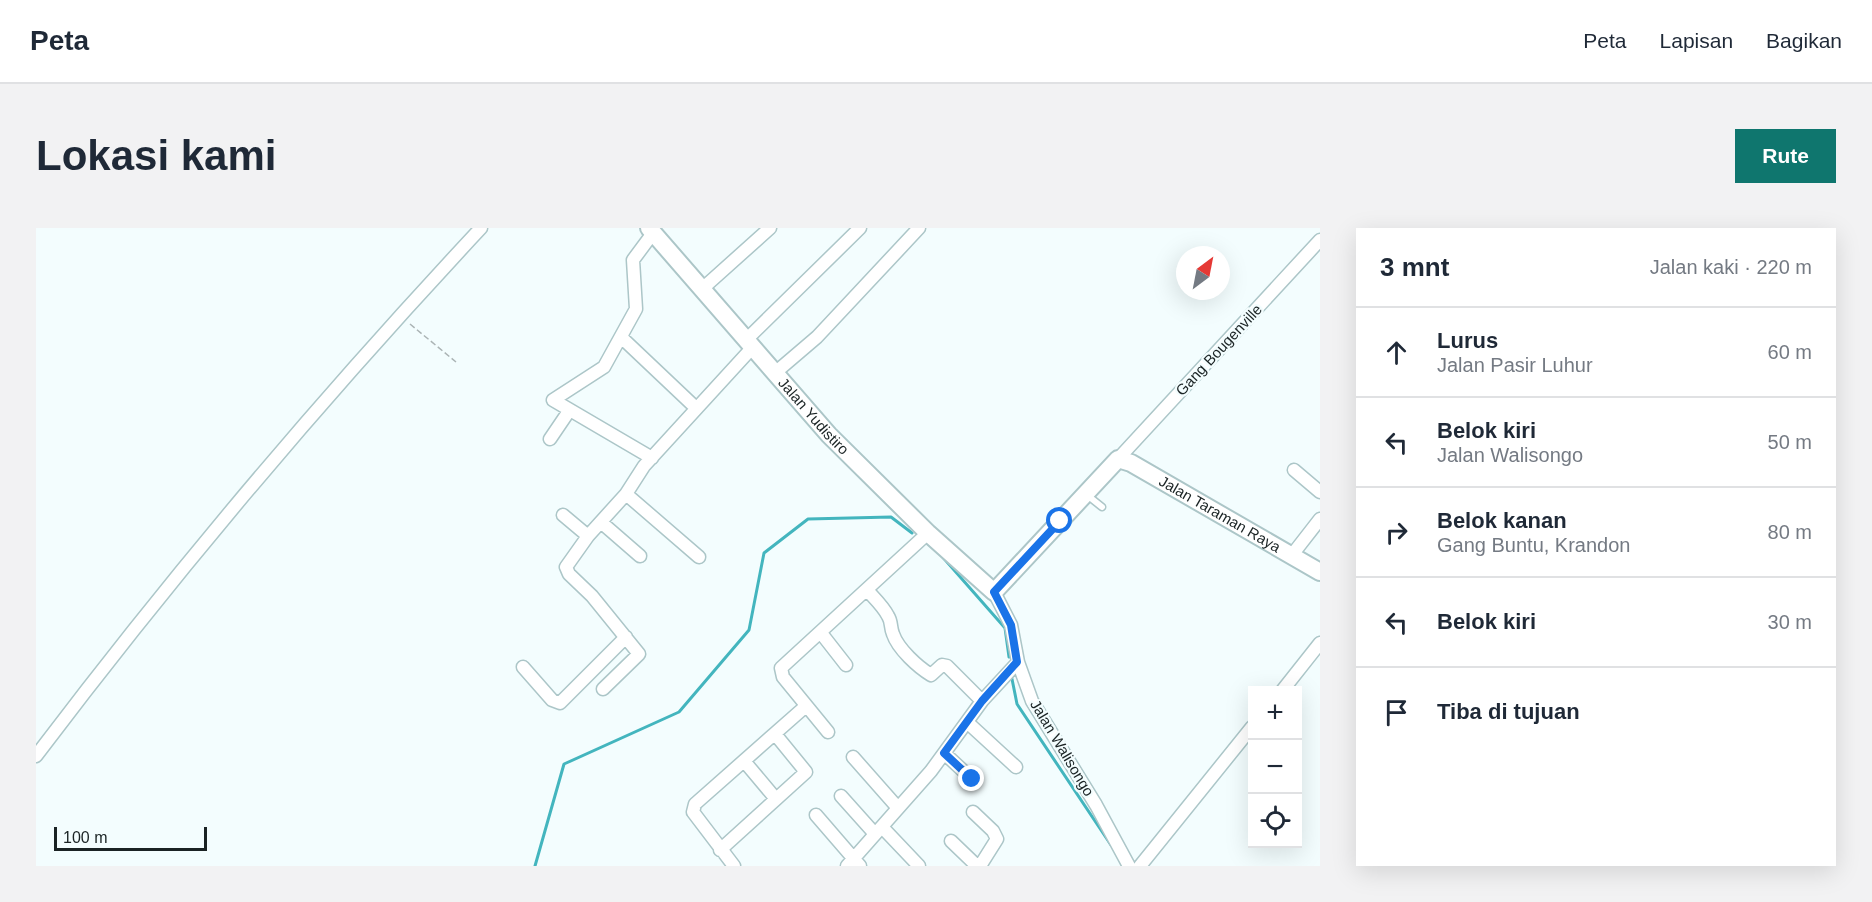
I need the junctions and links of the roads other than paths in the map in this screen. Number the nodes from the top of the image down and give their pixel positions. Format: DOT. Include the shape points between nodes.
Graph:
graph roads {
  1 [pos="481,228"];
  2 [pos="770,228"];
  3 [pos="860,228"];
  4 [pos="919,228"];
  5 [pos="651,230"];
  6 [pos="1320,240"];
  7 [pos="702,289"];
  8 [pos="621,337"];
  9 [pos="749,344"];
  10 [pos="776,372"];
  11 [pos="696,408"];
  12 [pos="569,411"];
  13 [pos="550,439"];
  14 [pos="652,458"];
  15 [pos="1118,459"];
  16 [pos="1294,470"];
  17 [pos="1320,492"];
  18 [pos="626,494"];
  19 [pos="1086,495"];
  20 [pos="1102,507"];
  21 [pos="563,515"];
  22 [pos="1320,519"];
  23 [pos="602,523"];
  24 [pos="928,533"];
  25 [pos="588,536"];
  26 [pos="1292,555"];
  27 [pos="640,556"];
  28 [pos="699,557"];
  29 [pos="1320,572"];
  30 [pos="867,590"];
  31 [pos="994,592"];
  32 [pos="821,633"];
  33 [pos="626,637"];
  34 [pos="1320,643"];
  35 [pos="1017,662"];
  36 [pos="846,665"];
  37 [pos="523,667"];
  38 [pos="1285,686"];
  39 [pos="603,688"];
  40 [pos="982,701"];
  41 [pos="806,706"];
  42 [pos="967,722"];
  43 [pos="828,732"];
  44 [pos="1248,732"];
  45 [pos="775,734"];
  46 [pos="944,753"];
  47 [pos="36,756"];
  48 [pos="853,757"];
  49 [pos="744,761"];
  50 [pos="1016,767"];
  51 [pos="972,779"];
  52 [pos="841,796"];
  53 [pos="776,799"];
  54 [pos="898,808"];
  55 [pos="973,812"];
  56 [pos="816,815"];
  57 [pos="879,830"];
  58 [pos="951,841"];
  59 [pos="720,850"];
  60 [pos="853,864"];
  61 [pos="734,866"];
  62 [pos="919,866"];
  63 [pos="979,866"];
  64 [pos="1129,866"];
  65 [pos="1140,866"];
  1 -- 47 [label="street" via="253,482"];
  2 -- 7 [label="street"];
  3 -- 9 [label="street"];
  4 -- 10 [label="street" via="817,336"];
  5 -- 7 [label="street, Jalan Yudistiro"];
  5 -- 8 [label="street" via="633,260 636,309"];
  6 -- 15 [label="street, Gang Bougenville"];
  7 -- 9 [label="street, Jalan Yudistiro"];
  8 -- 11 [label="street"];
  8 -- 12 [label="street" via="597,374 554,397"];
  9 -- 10 [label="street, Jalan Yudistiro"];
  9 -- 11 [label="street"];
  10 -- 24 [label="street, Jalan Yudistiro" via="829,435"];
  11 -- 14 [label="street"];
  12 -- 13 [label="street"];
  12 -- 14 [label="street"];
  14 -- 18 [label="street"];
  15 -- 19 [label="street"];
  15 -- 26 [label="street, Jalan Taraman Raya"];
  16 -- 17 [label="street"];
  18 -- 23 [label="street"];
  18 -- 28 [label="street"];
  19 -- 20 [label="lane"];
  19 -- 31 [label="street"];
  21 -- 25 [label="street"];
  22 -- 26 [label="street"];
  23 -- 25 [label="street"];
  23 -- 27 [label="street"];
  24 -- 30 [label="street"];
  24 -- 31 [label="street, Jalan Yudistiro"];
  25 -- 33 [label="street" via="566,567"];
  26 -- 29 [label="street, Jalan Taraman Raya"];
  30 -- 32 [label="street"];
  30 -- 40 [label="street" via="887,613 898,644 925,672 931,675 947,666"];
  31 -- 35 [label="street, Jalan Walisongo" via="1011,625"];
  32 -- 36 [label="street"];
  32 -- 41 [label="street" via="781,668 783,677"];
  33 -- 37 [label="street" via="560,703 552,700"];
  33 -- 39 [label="street" via="639,656"];
  34 -- 38 [label="street"];
  35 -- 40 [label="street"];
  35 -- 64 [label="street, Jalan Walisongo" via="1032,701"];
  40 -- 42 [label="street"];
  41 -- 43 [label="street"];
  41 -- 45 [label="street"];
  42 -- 46 [label="street"];
  42 -- 50 [label="street"];
  44 -- 65 [label="street"];
  45 -- 49 [label="street"];
  45 -- 53 [label="street" via="806,770"];
  46 -- 51 [label="street"];
  46 -- 54 [label="street"];
  48 -- 54 [label="street"];
  49 -- 53 [label="street"];
  49 -- 59 [label="street" via="694,806 693,812"];
  52 -- 57 [label="street"];
  53 -- 59 [label="street"];
  54 -- 57 [label="street"];
  55 -- 63 [label="street" via="997,839"];
  56 -- 60 [label="street"];
  57 -- 60 [label="street"];
  57 -- 62 [label="street"];
  58 -- 63 [label="street"];
  59 -- 61 [label="street"];
}
